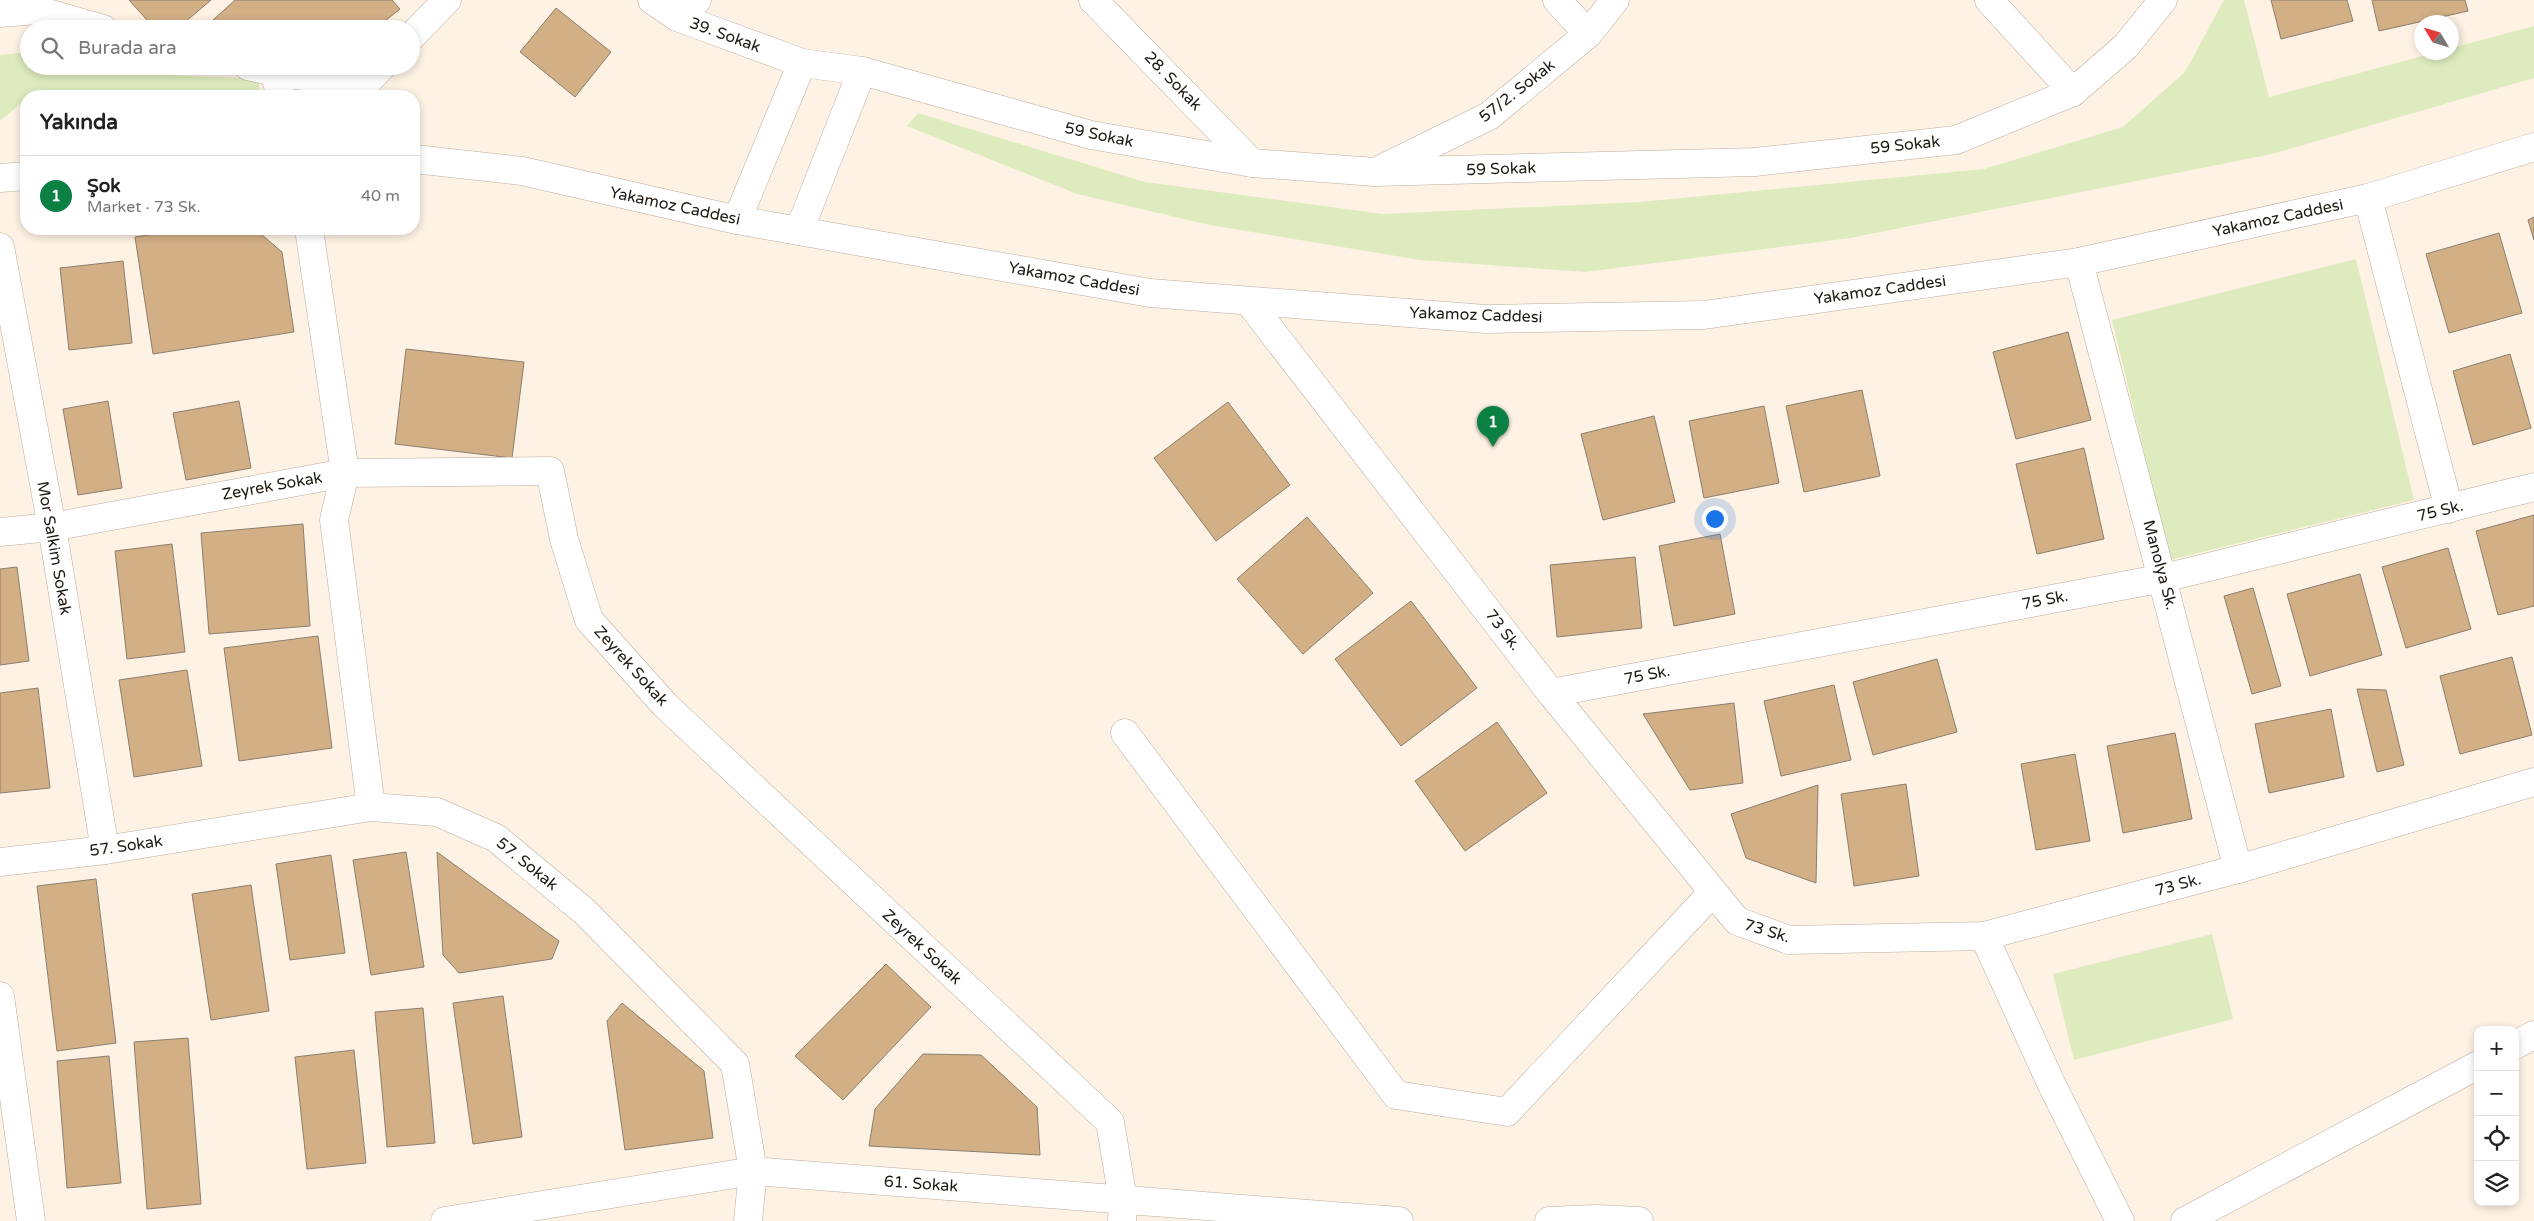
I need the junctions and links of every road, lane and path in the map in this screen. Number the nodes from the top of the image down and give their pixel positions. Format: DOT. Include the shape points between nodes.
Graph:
graph roads {
  1 [pos="447,0"];
  2 [pos="652,0"];
  3 [pos="1093,0"];
  4 [pos="1557,0"];
  5 [pos="1615,0"];
  6 [pos="1989,0"];
  7 [pos="2163,0"];
  8 [pos="32,5"];
  9 [pos="687,9"];
  10 [pos="0,13"];
  11 [pos="76,20"];
  12 [pos="420,27"];
  13 [pos="1588,34"];
  14 [pos="802,64"];
  15 [pos="862,71"];
  16 [pos="373,75"];
  17 [pos="268,78"];
  18 [pos="2073,92"];
  19 [pos="2534,147"];
  20 [pos="420,160"];
  21 [pos="1252,162"];
  22 [pos="1375,172"];
  23 [pos="20,176"];
  24 [pos="0,178"];
  25 [pos="2368,198"];
  26 [pos="737,220"];
  27 [pos="799,231"];
  28 [pos="310,235"];
  29 [pos="0,247"];
  30 [pos="2079,262"];
  31 [pos="1249,302"];
  32 [pos="345,473"];
  33 [pos="2534,487"];
  34 [pos="2449,509"];
  35 [pos="52,527"];
  36 [pos="0,532"];
  37 [pos="2164,578"];
  38 [pos="1551,693"];
  39 [pos="1125,733"];
  40 [pos="2534,782"];
  41 [pos="371,808"];
  42 [pos="105,850"];
  43 [pos="0,862"];
  44 [pos="2238,869"];
  45 [pos="1713,892"];
  46 [pos="1984,936"];
  47 [pos="0,996"];
  48 [pos="2534,1035"];
  49 [pos="2519,1043"];
  50 [pos="2474,1067"];
  51 [pos="753,1171"];
  52 [pos="1123,1210"];
  53 [pos="1596,1220"];
  54 [pos="31,1221"];
  55 [pos="445,1221"];
  56 [pos="748,1221"];
  57 [pos="1399,1221"];
  58 [pos="1549,1221"];
  59 [pos="1639,1221"];
  60 [pos="2120,1221"];
  61 [pos="2185,1221"];
  1 -- 12 [label="street"];
  2 -- 9 [label="street, 39. Sokak"];
  3 -- 21 [label="street, 28. Sokak"];
  4 -- 13 [label="street"];
  5 -- 13 [label="street, 57/2. Sokak"];
  6 -- 18 [label="street"];
  7 -- 18 [label="street, 59 Sokak" via="2126,46"];
  8 -- 10 [label="street"];
  8 -- 11 [label="street"];
  9 -- 14 [label="street, 39. Sokak"];
  13 -- 22 [label="street, 57/2. Sokak" via="1489,116"];
  14 -- 15 [label="street, 59 Sokak"];
  14 -- 26 [label="street"];
  15 -- 21 [label="street, 59 Sokak" via="1091,135"];
  15 -- 27 [label="street"];
  16 -- 17 [label="street" via="364,85"];
  18 -- 22 [label="street, 59 Sokak" via="1956,140 1755,162"];
  19 -- 25 [label="street, Yakamoz Caddesi"];
  20 -- 26 [label="street, Yakamoz Caddesi" via="522,171"];
  21 -- 22 [label="street, 59 Sokak"];
  23 -- 24 [label="street"];
  25 -- 30 [label="street, Yakamoz Caddesi"];
  25 -- 34 [label="street"];
  26 -- 27 [label="street, Yakamoz Caddesi"];
  27 -- 31 [label="street, Yakamoz Caddesi" via="1134,290"];
  28 -- 32 [label="street"];
  29 -- 35 [label="street, Mor Salkim Sokak"];
  30 -- 31 [label="street, Yakamoz Caddesi" via="1704,315 1485,319"];
  30 -- 37 [label="street, Manolya Sk."];
  31 -- 38 [label="street, 73 Sk."];
  32 -- 35 [label="street, Zeyrek Sokak"];
  32 -- 41 [label="street" via="334,520"];
  32 -- 52 [label="street, Zeyrek Sokak" via="550,471 564,539 589,620 665,705 1110,1122"];
  33 -- 34 [label="street, 75 Sk."];
  34 -- 37 [label="street, 75 Sk."];
  35 -- 36 [label="street, Zeyrek Sokak"];
  35 -- 42 [label="street, Mor Salkim Sokak"];
  37 -- 38 [label="street, 75 Sk."];
  37 -- 44 [label="street, Manolya Sk."];
  38 -- 45 [label="street, 73 Sk."];
  39 -- 45 [label="street" via="1396,1095 1507,1112"];
  40 -- 44 [label="street, 73 Sk."];
  41 -- 42 [label="street, 57. Sokak"];
  41 -- 51 [label="street, 57. Sokak" via="437,812 496,838 585,912 735,1064"];
  42 -- 43 [label="street, 57. Sokak"];
  44 -- 46 [label="street, 73 Sk."];
  45 -- 46 [label="street, 73 Sk." via="1736,921 1789,940"];
  46 -- 60 [label="street" via="2051,1083"];
  47 -- 54 [label="street"];
  48 -- 49 [label="street"];
  50 -- 61 [label="street"];
  51 -- 52 [label="street, 61. Sokak"];
  51 -- 55 [label="street, 61. Sokak"];
  51 -- 56 [label="street, 57. Sokak"];
  52 -- 57 [label="street, 61. Sokak"];
  53 -- 58 [label="street"];
  53 -- 59 [label="street"];
}
